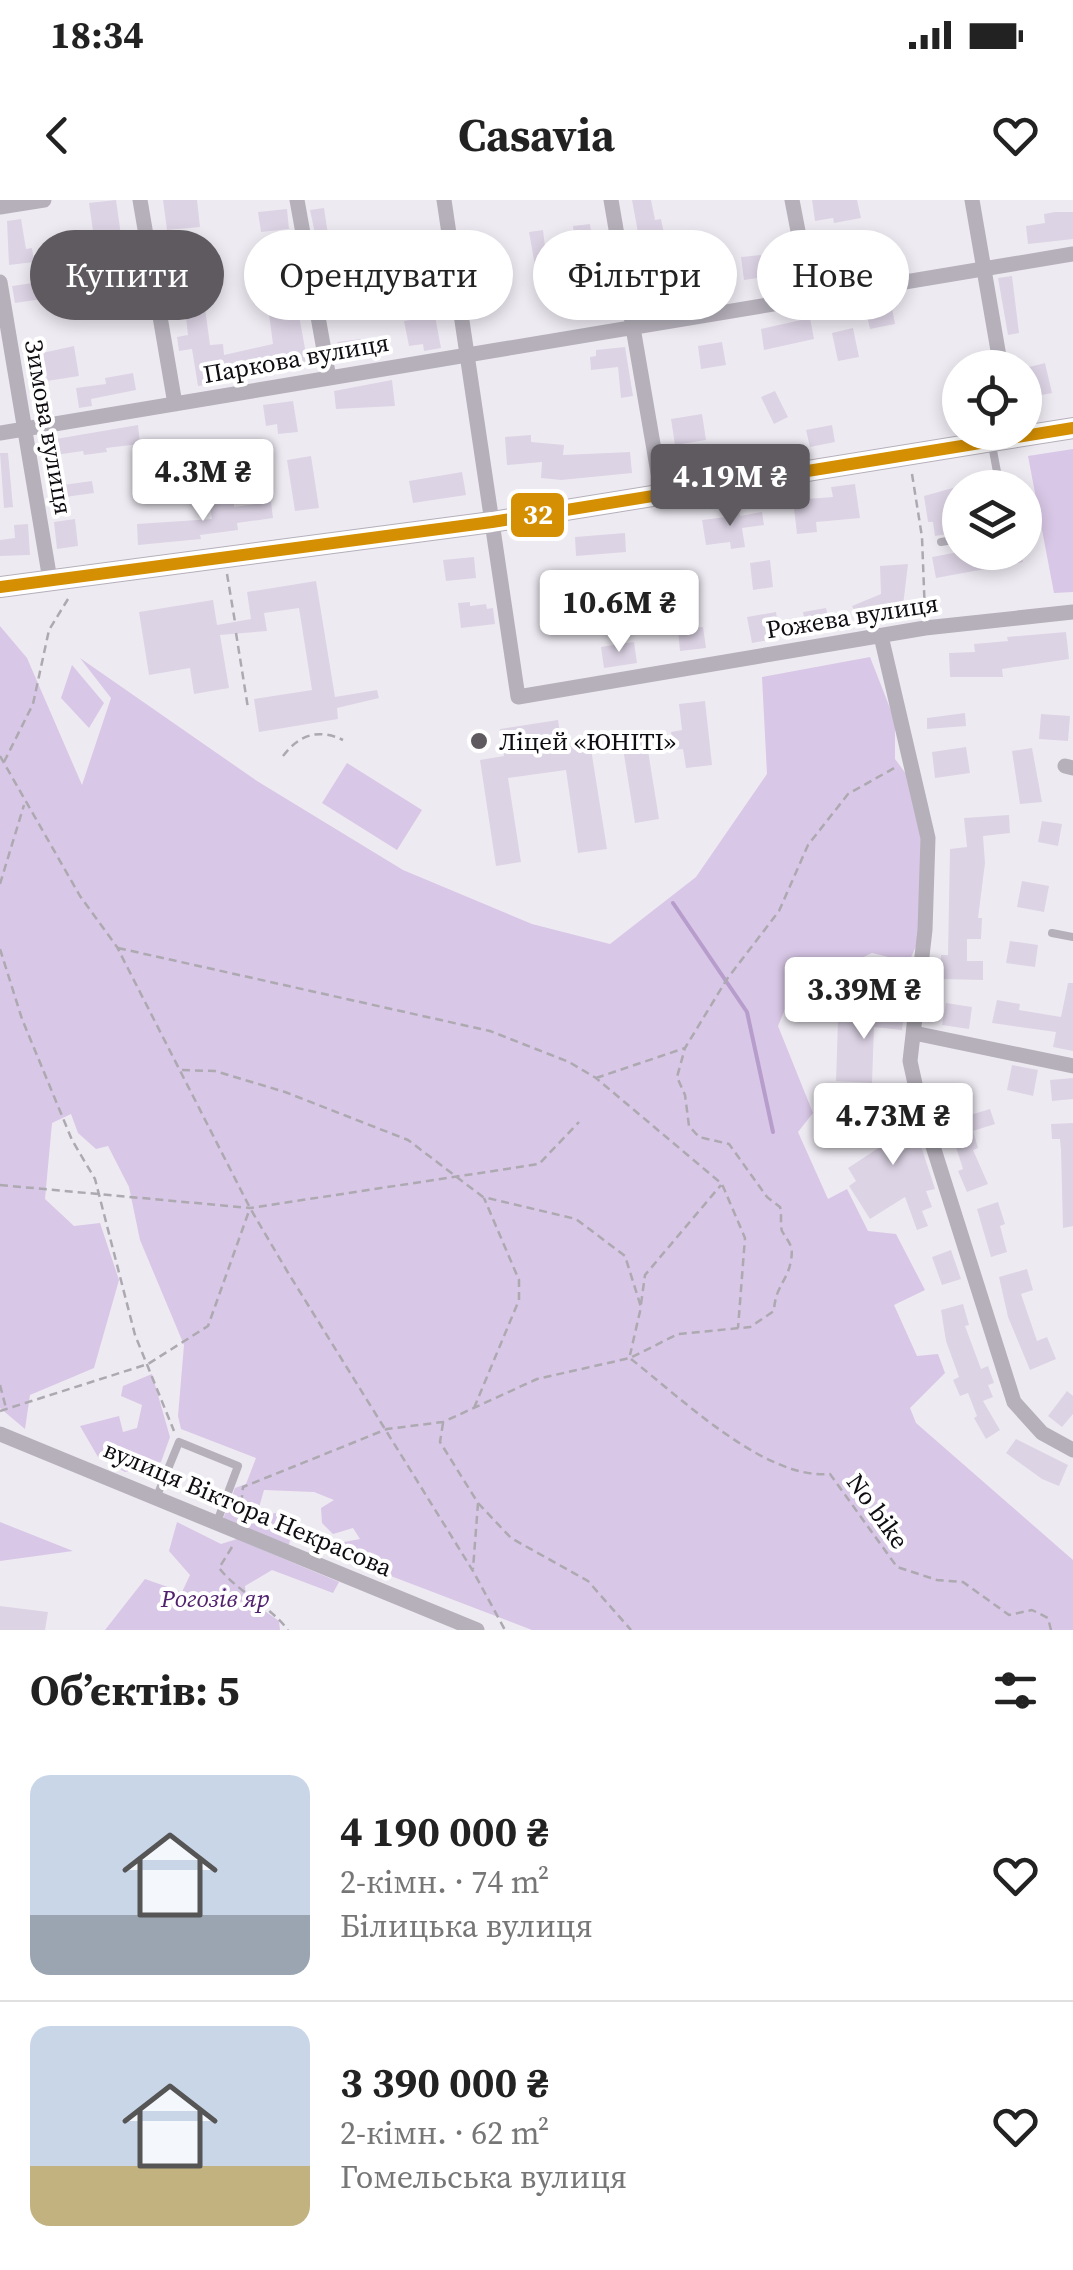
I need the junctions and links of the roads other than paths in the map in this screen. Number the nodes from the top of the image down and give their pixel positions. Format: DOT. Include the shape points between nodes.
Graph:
graph roads {
  1 [pos="44,200"];
  2 [pos="140,200"];
  3 [pos="297,200"];
  4 [pos="444,200"];
  5 [pos="612,200"];
  6 [pos="792,200"];
  7 [pos="972,200"];
  8 [pos="0,207"];
  9 [pos="798,230"];
  10 [pos="1073,254"];
  11 [pos="984,267"];
  12 [pos="909,280"];
  13 [pos="0,282"];
  14 [pos="757,306"];
  15 [pos="633,325"];
  16 [pos="998,350"];
  17 [pos="470,354"];
  18 [pos="330,378"];
  19 [pos="175,404"];
  20 [pos="1073,428"];
  21 [pos="24,430"];
  22 [pos="1042,432"];
  23 [pos="0,433"];
  24 [pos="942,448"];
  25 [pos="662,496"];
  26 [pos="492,522"];
  27 [pos="50,580"];
  28 [pos="0,588"];
  29 [pos="1073,612"];
  30 [pos="881,636"];
  31 [pos="1052,932"];
  32 [pos="1073,937"];
  33 [pos="914,1033"];
  34 [pos="1073,1066"];
  35 [pos="0,1434"];
  36 [pos="1073,1450"];
  37 [pos="157,1496"];
  38 [pos="217,1522"];
  39 [pos="477,1630"];
  1 -- 8 [label="street"];
  2 -- 19 [label="street"];
  3 -- 18 [label="street"];
  4 -- 17 [label="street"];
  5 -- 15 [label="street"];
  6 -- 9 [label="street"];
  7 -- 11 [label="street"];
  10 -- 11 [label="street, Паркова вулиця"];
  11 -- 12 [label="street, Паркова вулиця"];
  11 -- 16 [label="street"];
  13 -- 21 [label="street, Зимова вулиця"];
  14 -- 15 [label="street, Паркова вулиця"];
  15 -- 17 [label="street, Паркова вулиця"];
  15 -- 25 [label="street"];
  17 -- 18 [label="street, Паркова вулиця"];
  17 -- 26 [label="street"];
  18 -- 19 [label="street, Паркова вулиця"];
  19 -- 21 [label="street, Паркова вулиця"];
  20 -- 22 [label="main road"];
  21 -- 23 [label="street, Паркова вулиця"];
  21 -- 27 [label="street, Зимова вулиця"];
  24 -- 25 [label="main road"];
  25 -- 26 [label="main road"];
  26 -- 27 [label="main road"];
  26 -- 30 [label="street, Рожева вулиця" via="518,698"];
  27 -- 28 [label="main road"];
  29 -- 30 [label="street, Рожева вулиця"];
  30 -- 33 [label="street" via="928,838"];
  31 -- 32 [label="lane"];
  33 -- 34 [label="street"];
  33 -- 36 [label="street" via="910,1062 919,1102 1014,1402 1042,1433"];
  35 -- 37 [label="street, вулиця Віктора Некрасова"];
  37 -- 38 [label="street, вулиця Віктора Некрасова"];
  37 -- 38 [label="lane" via="178,1442 238,1466"];
  38 -- 39 [label="street, вулиця Віктора Некрасова"];
}
